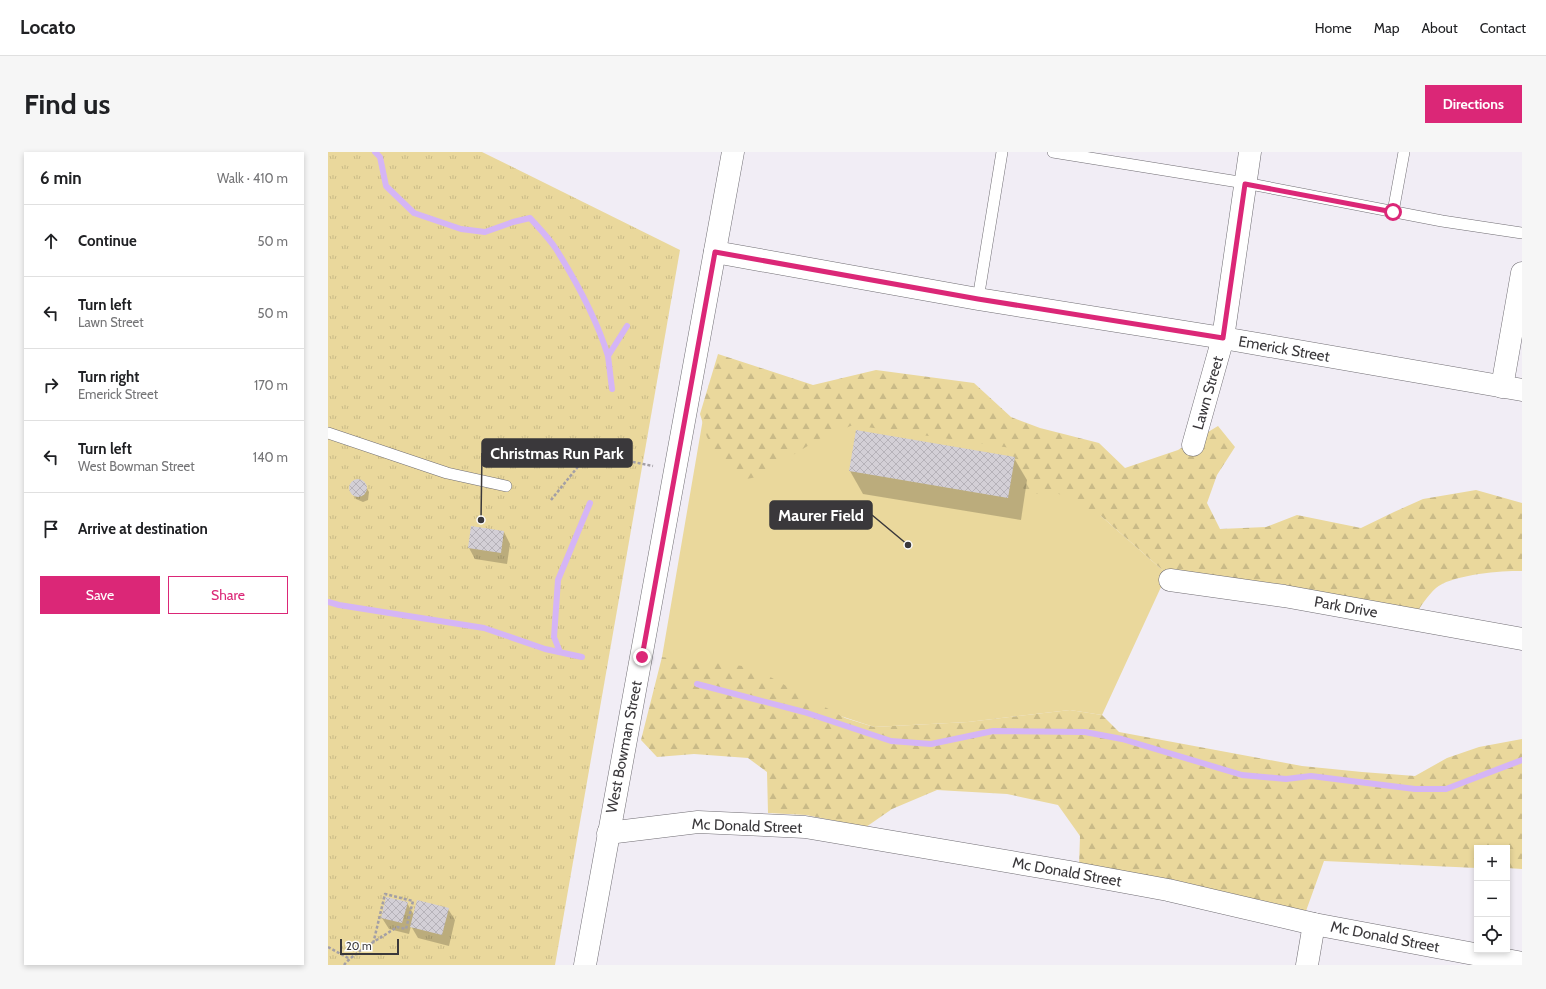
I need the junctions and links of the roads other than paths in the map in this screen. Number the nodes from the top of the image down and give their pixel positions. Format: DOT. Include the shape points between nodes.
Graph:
graph roads {
  1 [pos="733,152"];
  2 [pos="1002,152"];
  3 [pos="1053,152"];
  4 [pos="1250,152"];
  5 [pos="1404,152"];
  6 [pos="1090,155"];
  7 [pos="1245,184"];
  8 [pos="1393,212"];
  9 [pos="1522,233"];
  10 [pos="715,252"];
  11 [pos="1522,273"];
  12 [pos="978,299"];
  13 [pos="1223,338"];
  14 [pos="1512,388"];
  15 [pos="328,433"];
  16 [pos="1193,445"];
  17 [pos="506,486"];
  18 [pos="1170,580"];
  19 [pos="1522,639"];
  20 [pos="608,833"];
  21 [pos="1314,924"];
  22 [pos="1522,963"];
  23 [pos="585,965"];
  24 [pos="1307,965"];
  1 -- 10 [label="street, West Bowman Street"];
  2 -- 12 [label="lane"];
  3 -- 6 [label="lane"];
  4 -- 7 [label="street, Lawn Street"];
  5 -- 8 [label="lane"];
  6 -- 7 [label="lane"];
  7 -- 8 [label="lane"];
  7 -- 13 [label="street, Lawn Street"];
  8 -- 9 [label="lane"];
  10 -- 12 [label="street, Emerick Street"];
  10 -- 20 [label="street, West Bowman Street"];
  11 -- 14 [label="street"];
  12 -- 13 [label="street, Emerick Street"];
  13 -- 14 [label="street, Emerick Street"];
  13 -- 16 [label="street, Lawn Street"];
  15 -- 17 [label="lane" via="447,473"];
  18 -- 19 [label="street, Park Drive" via="1284,596"];
  20 -- 21 [label="street, Mc Donald Street" via="698,822 805,827 1168,890"];
  20 -- 23 [label="street, West Bowman Street"];
  21 -- 22 [label="street, Mc Donald Street"];
  21 -- 24 [label="street"];
}
